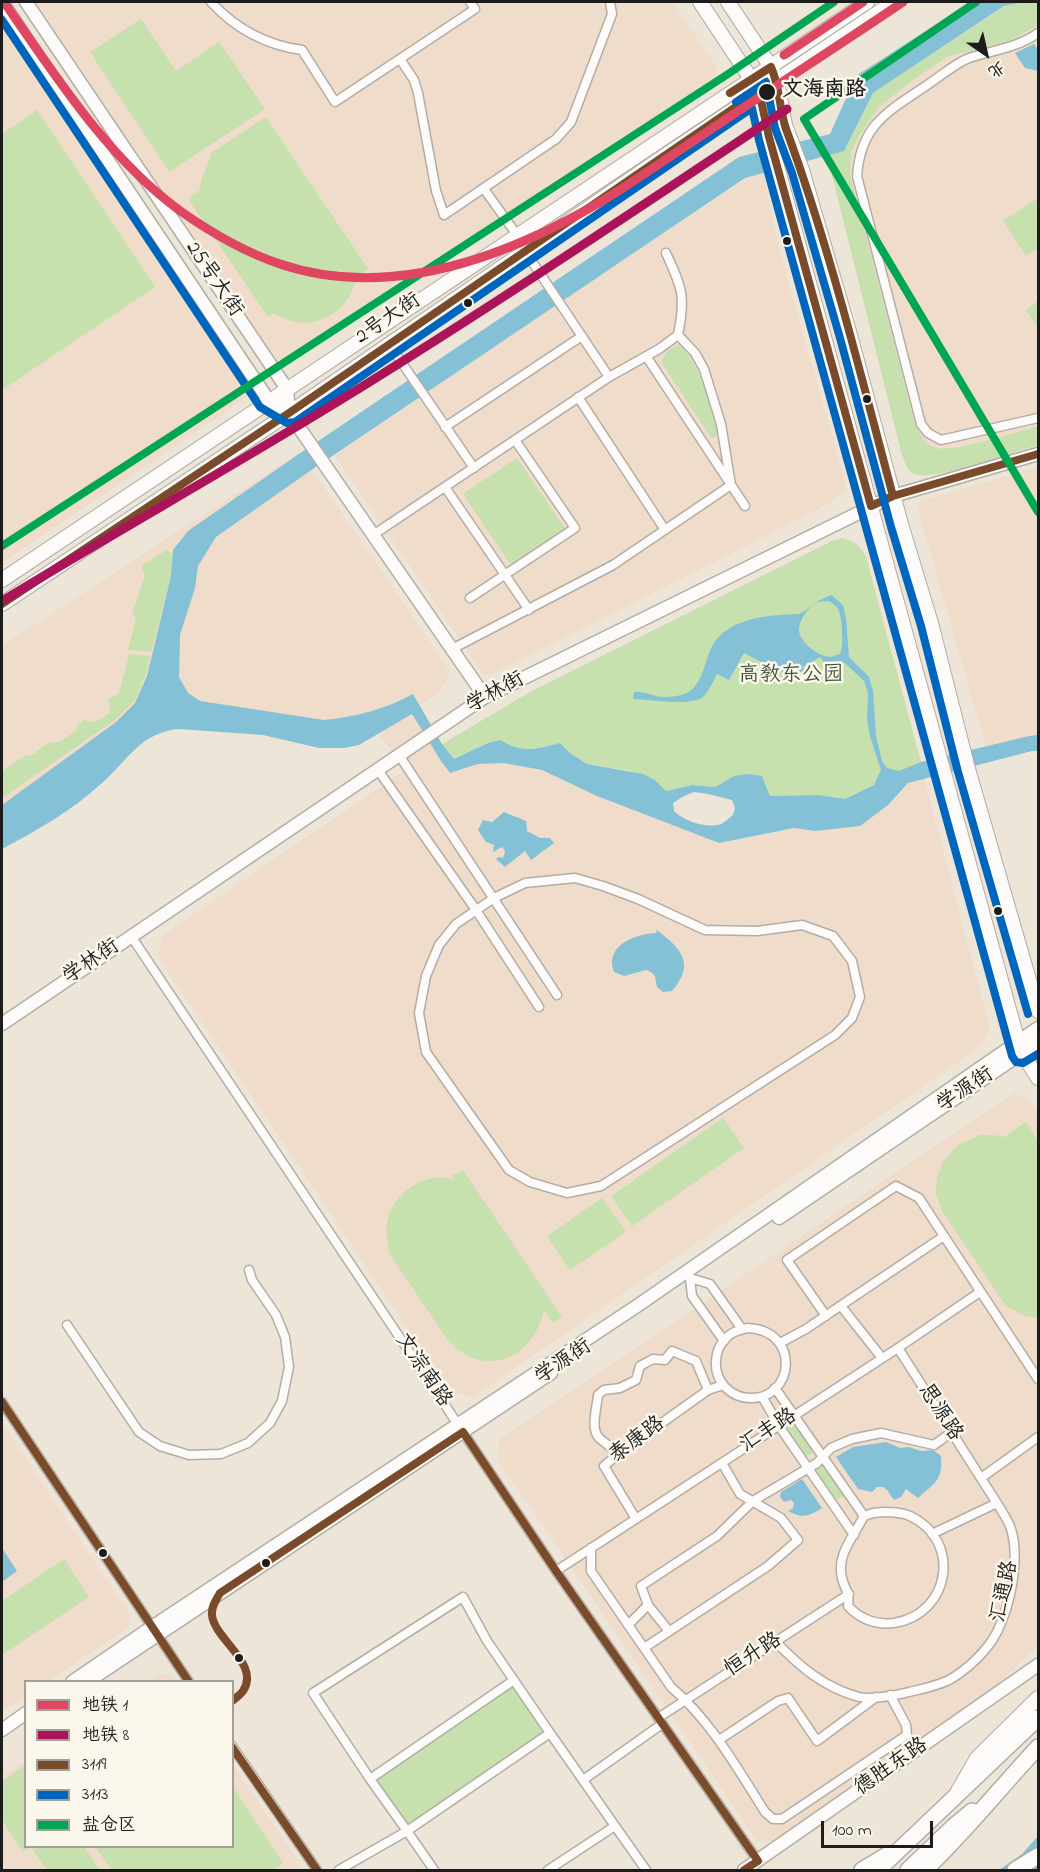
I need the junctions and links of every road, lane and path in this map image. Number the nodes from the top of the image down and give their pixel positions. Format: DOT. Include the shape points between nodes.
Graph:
graph roads {
  1 [pos="2,2"];
  2 [pos="26,2"];
  3 [pos="211,2"];
  4 [pos="470,2"];
  5 [pos="610,2"];
  6 [pos="700,2"];
  7 [pos="728,2"];
  8 [pos="867,2"];
  9 [pos="894,2"];
  10 [pos="1038,33"];
  11 [pos="400,59"];
  12 [pos="771,67"];
  13 [pos="752,79"];
  14 [pos="777,81"];
  15 [pos="759,91"];
  16 [pos="484,189"];
  17 [pos="517,235"];
  18 [pos="525,250"];
  19 [pos="666,253"];
  20 [pos="678,335"];
  21 [pos="582,336"];
  22 [pos="390,344"];
  23 [pos="646,357"];
  24 [pos="609,377"];
  25 [pos="287,388"];
  26 [pos="578,397"];
  27 [pos="268,401"];
  28 [pos="289,413"];
  29 [pos="1038,418"];
  30 [pos="445,427"];
  31 [pos="515,440"];
  32 [pos="1038,454"];
  33 [pos="474,468"];
  34 [pos="731,485"];
  35 [pos="445,487"];
  36 [pos="893,496"];
  37 [pos="745,506"];
  38 [pos="871,506"];
  39 [pos="665,530"];
  40 [pos="373,536"];
  41 [pos="505,575"];
  42 [pos="2,580"];
  43 [pos="471,598"];
  44 [pos="2,604"];
  45 [pos="529,610"];
  46 [pos="452,649"];
  47 [pos="485,697"];
  48 [pos="399,755"];
  49 [pos="378,770"];
  50 [pos="494,898"];
  51 [pos="476,910"];
  52 [pos="131,936"];
  53 [pos="557,995"];
  54 [pos="538,1007"];
  55 [pos="1038,1011"];
  56 [pos="2,1024"];
  57 [pos="1038,1028"];
  58 [pos="1038,1042"];
  59 [pos="1020,1047"];
  60 [pos="1038,1078"];
  61 [pos="944,1236"];
  62 [pos="249,1270"];
  63 [pos="690,1278"];
  64 [pos="980,1292"];
  65 [pos="841,1306"];
  66 [pos="826,1316"];
  67 [pos="67,1325"];
  68 [pos="742,1329"];
  69 [pos="724,1341"];
  70 [pos="780,1342"];
  71 [pos="898,1348"];
  72 [pos="882,1358"];
  73 [pos="1038,1379"];
  74 [pos="723,1385"];
  75 [pos="775,1388"];
  76 [pos="708,1390"];
  77 [pos="763,1398"];
  78 [pos="2,1402"];
  79 [pos="794,1415"];
  80 [pos="779,1426"];
  81 [pos="460,1428"];
  82 [pos="952,1432"];
  83 [pos="1038,1437"];
  84 [pos="617,1455"];
  85 [pos="722,1463"];
  86 [pos="981,1478"];
  87 [pos="997,1503"];
  88 [pos="864,1516"];
  89 [pos="636,1518"];
  90 [pos="932,1534"];
  91 [pos="854,1535"];
  92 [pos="591,1548"];
  93 [pos="556,1571"];
  94 [pos="849,1594"];
  95 [pos="648,1605"];
  96 [pos="628,1625"];
  97 [pos="154,1631"];
  98 [pos="669,1631"];
  99 [pos="776,1642"];
  100 [pos="644,1648"];
  101 [pos="1038,1665"];
  102 [pos="75,1680"];
  103 [pos="90,1680"];
  104 [pos="188,1680"];
  105 [pos="514,1680"];
  106 [pos="890,1695"];
  107 [pos="877,1696"];
  108 [pos="1038,1698"];
  109 [pos="686,1700"];
  110 [pos="24,1714"];
  111 [pos="1038,1718"];
  112 [pos="660,1721"];
  113 [pos="24,1724"];
  114 [pos="2,1730"];
  115 [pos="550,1733"];
  116 [pos="2,1739"];
  117 [pos="719,1740"];
  118 [pos="1038,1748"];
  119 [pos="234,1749"];
  120 [pos="1038,1755"];
  121 [pos="370,1779"];
  122 [pos="583,1780"];
  123 [pos="1004,1784"];
  124 [pos="954,1797"];
  125 [pos="615,1826"];
  126 [pos="407,1831"];
  127 [pos="907,1842"];
  128 [pos="1038,1856"];
  129 [pos="758,1861"];
  130 [pos="316,1870"];
  131 [pos="339,1870"];
  132 [pos="434,1870"];
  133 [pos="548,1870"];
  134 [pos="646,1870"];
  135 [pos="744,1870"];
  136 [pos="862,1870"];
  137 [pos="878,1870"];
  138 [pos="908,1870"];
  139 [pos="925,1870"];
  140 [pos="1015,1870"];
  1 -- 27 [label="main road, 25号大街"];
  2 -- 25 [label="main road, 25号大街"];
  3 -- 11 [label="street" via="224,16 258,37 280,47 302,50 335,102"];
  4 -- 11 [label="street" via="475,9"];
  5 -- 16 [label="street" via="612,14 571,122 556,138"];
  6 -- 13 [label="main road"];
  7 -- 12 [label="main road"];
  8 -- 12 [label="main road, 2号大街"];
  9 -- 14 [label="main road, 2号大街"];
  10 -- 29 [label="street" via="1012,46 966,59 888,112 862,145 857,176 921,424 928,434 941,440"];
  11 -- 16 [label="street" via="418,93 444,215"];
  12 -- 13 [label="main road, 2号大街"];
  12 -- 14 [label="main road"];
  13 -- 15 [label="main road"];
  13 -- 17 [label="main road, 2号大街"];
  14 -- 15 [label="main road, 2号大街"];
  14 -- 36 [label="main road" via="785,125 802,170"];
  15 -- 18 [label="main road, 2号大街"];
  15 -- 38 [label="main road"];
  16 -- 17 [label="street"];
  17 -- 25 [label="main road, 2号大街"];
  18 -- 21 [label="street"];
  18 -- 22 [label="main road, 2号大街"];
  19 -- 20 [label="street" via="681,285 683,310"];
  20 -- 23 [label="street"];
  20 -- 34 [label="street" via="704,369 721,424"];
  21 -- 24 [label="street"];
  21 -- 30 [label="street"];
  22 -- 28 [label="main road, 2号大街"];
  22 -- 30 [label="street"];
  23 -- 24 [label="street"];
  23 -- 34 [label="street"];
  24 -- 26 [label="street"];
  25 -- 27 [label="main road, 2号大街"];
  25 -- 28 [label="main road, 25号大街"];
  26 -- 31 [label="street"];
  26 -- 39 [label="street"];
  27 -- 28 [label="main road, 25号大街"];
  27 -- 42 [label="main road, 2号大街"];
  28 -- 40 [label="main road, 25号大街"];
  28 -- 44 [label="main road, 2号大街"];
  30 -- 33 [label="street"];
  31 -- 33 [label="street"];
  31 -- 41 [label="street" via="575,528"];
  32 -- 36 [label="main road, 学林街"];
  33 -- 35 [label="street"];
  34 -- 37 [label="street"];
  34 -- 39 [label="street"];
  35 -- 40 [label="street"];
  35 -- 41 [label="street"];
  36 -- 38 [label="main road, 学林街"];
  36 -- 55 [label="main road"];
  38 -- 47 [label="main road, 学林街"];
  38 -- 59 [label="main road"];
  39 -- 45 [label="street" via="613,565"];
  40 -- 46 [label="main road, 25号大街"];
  41 -- 43 [label="street"];
  41 -- 45 [label="street"];
  45 -- 46 [label="street"];
  46 -- 47 [label="main road, 25号大街"];
  47 -- 48 [label="main road, 学林街"];
  48 -- 49 [label="main road, 学林街"];
  48 -- 50 [label="street"];
  49 -- 51 [label="street"];
  49 -- 52 [label="main road, 学林街"];
  50 -- 51 [label="street"];
  50 -- 51 [label="street" via="525,883 575,878 638,899 705,930 757,931 802,925 833,936 852,961 860,997 852,1018 834,1035 602,1186 567,1193 530,1182 509,1170 426,1052 419,1013 426,976 439,945 456,924"];
  50 -- 53 [label="street"];
  51 -- 54 [label="street"];
  52 -- 56 [label="main road, 学林街"];
  52 -- 81 [label="street, 文淙南路"];
  57 -- 59 [label="main road"];
  58 -- 59 [label="main road, 学源街"];
  59 -- 60 [label="main road"];
  59 -- 63 [label="main road, 学源街"];
  59 -- 81 [label="main road"];
  61 -- 64 [label="street"];
  61 -- 65 [label="street"];
  61 -- 66 [label="street" via="919,1198 896,1186 787,1260"];
  62 -- 67 [label="street" via="276,1315 285,1337 289,1367 282,1401 270,1423 248,1443 221,1454 189,1455 160,1446 139,1432"];
  63 -- 68 [label="street" via="710,1284"];
  63 -- 69 [label="street" via="692,1296"];
  63 -- 81 [label="main road, 学源街"];
  64 -- 71 [label="street, 汇丰路"];
  64 -- 73 [label="street"];
  65 -- 66 [label="street"];
  65 -- 72 [label="street"];
  66 -- 70 [label="street"];
  68 -- 69 [label="street"];
  68 -- 70 [label="street" via="758,1328"];
  69 -- 74 [label="street" via="716,1365"];
  70 -- 75 [label="street" via="786,1370"];
  71 -- 72 [label="street, 汇丰路"];
  71 -- 82 [label="street, 思源路"];
  72 -- 79 [label="street, 汇丰路"];
  74 -- 76 [label="street, 泰康路"];
  74 -- 77 [label="street" via="739,1396"];
  75 -- 77 [label="street"];
  75 -- 79 [label="street"];
  76 -- 84 [label="street, 泰康路"];
  76 -- 84 [label="street" via="696,1361 672,1351 665,1360 653,1359 640,1366 636,1380 604,1390 598,1395 594,1429"];
  77 -- 80 [label="street"];
  78 -- 97 [label="street"];
  79 -- 80 [label="street, 汇丰路"];
  79 -- 88 [label="street"];
  80 -- 85 [label="street, 汇丰路"];
  80 -- 91 [label="street"];
  81 -- 93 [label="street, 文淙南路"];
  81 -- 97 [label="main road, 学源街"];
  82 -- 86 [label="street, 思源路"];
  82 -- 95 [label="street" via="934,1444 881,1433 831,1448 817,1463 753,1501 717,1536 641,1586"];
  83 -- 86 [label="street"];
  84 -- 89 [label="street, 泰康路" via="604,1466"];
  85 -- 89 [label="street, 汇丰路"];
  85 -- 98 [label="street" via="740,1494 781,1518 798,1540 768,1566"];
  86 -- 87 [label="street, 汇通路"];
  87 -- 90 [label="street"];
  87 -- 106 [label="street, 汇通路" via="1011,1528 1015,1553 1013,1582 997,1633 968,1666 949,1680"];
  88 -- 90 [label="street" via="883,1512 904,1514"];
  88 -- 91 [label="street"];
  89 -- 92 [label="street, 汇丰路"];
  90 -- 94 [label="street" via="943,1561 944,1577 926,1609 904,1621 873,1622 848,1606"];
  91 -- 94 [label="street" via="840,1561"];
  92 -- 93 [label="street, 汇丰路"];
  92 -- 96 [label="street" via="591,1571"];
  93 -- 112 [label="street, 文淙南路"];
  94 -- 99 [label="street, 恒升路"];
  95 -- 96 [label="street"];
  95 -- 98 [label="street"];
  96 -- 100 [label="street"];
  97 -- 102 [label="main road"];
  97 -- 103 [label="main road, 学源街"];
  97 -- 104 [label="street"];
  98 -- 100 [label="street"];
  99 -- 107 [label="street, 汇通路" via="822,1683 861,1698"];
  99 -- 109 [label="street, 恒升路"];
  100 -- 109 [label="street" via="670,1687"];
  101 -- 129 [label="main road, 德胜东路"];
  105 -- 115 [label="street"];
  105 -- 121 [label="street"];
  105 -- 121 [label="street" via="463,1597 313,1693"];
  106 -- 107 [label="street, 汇通路"];
  106 -- 117 [label="street" via="907,1735 782,1819 773,1819 765,1812"];
  107 -- 117 [label="street" via="817,1741 788,1698"];
  108 -- 124 [label="main road" via="977,1758"];
  109 -- 112 [label="street, 恒升路"];
  109 -- 117 [label="street"];
  110 -- 114 [label="main road"];
  111 -- 124 [label="highway"];
  112 -- 122 [label="street, 恒升路"];
  112 -- 129 [label="street, 文淙南路"];
  113 -- 116 [label="main road"];
  115 -- 122 [label="street"];
  115 -- 126 [label="street"];
  118 -- 123 [label="highway"];
  119 -- 130 [label="street"];
  120 -- 123 [label="main road"];
  121 -- 126 [label="street"];
  122 -- 125 [label="street"];
  123 -- 138 [label="highway"];
  123 -- 139 [label="highway"];
  124 -- 127 [label="highway"];
  125 -- 133 [label="street"];
  125 -- 134 [label="street"];
  126 -- 131 [label="street"];
  126 -- 132 [label="street"];
  127 -- 136 [label="highway"];
  127 -- 137 [label="highway"];
  128 -- 140 [label="highway"];
  129 -- 135 [label="main road, 德胜东路"];
}
